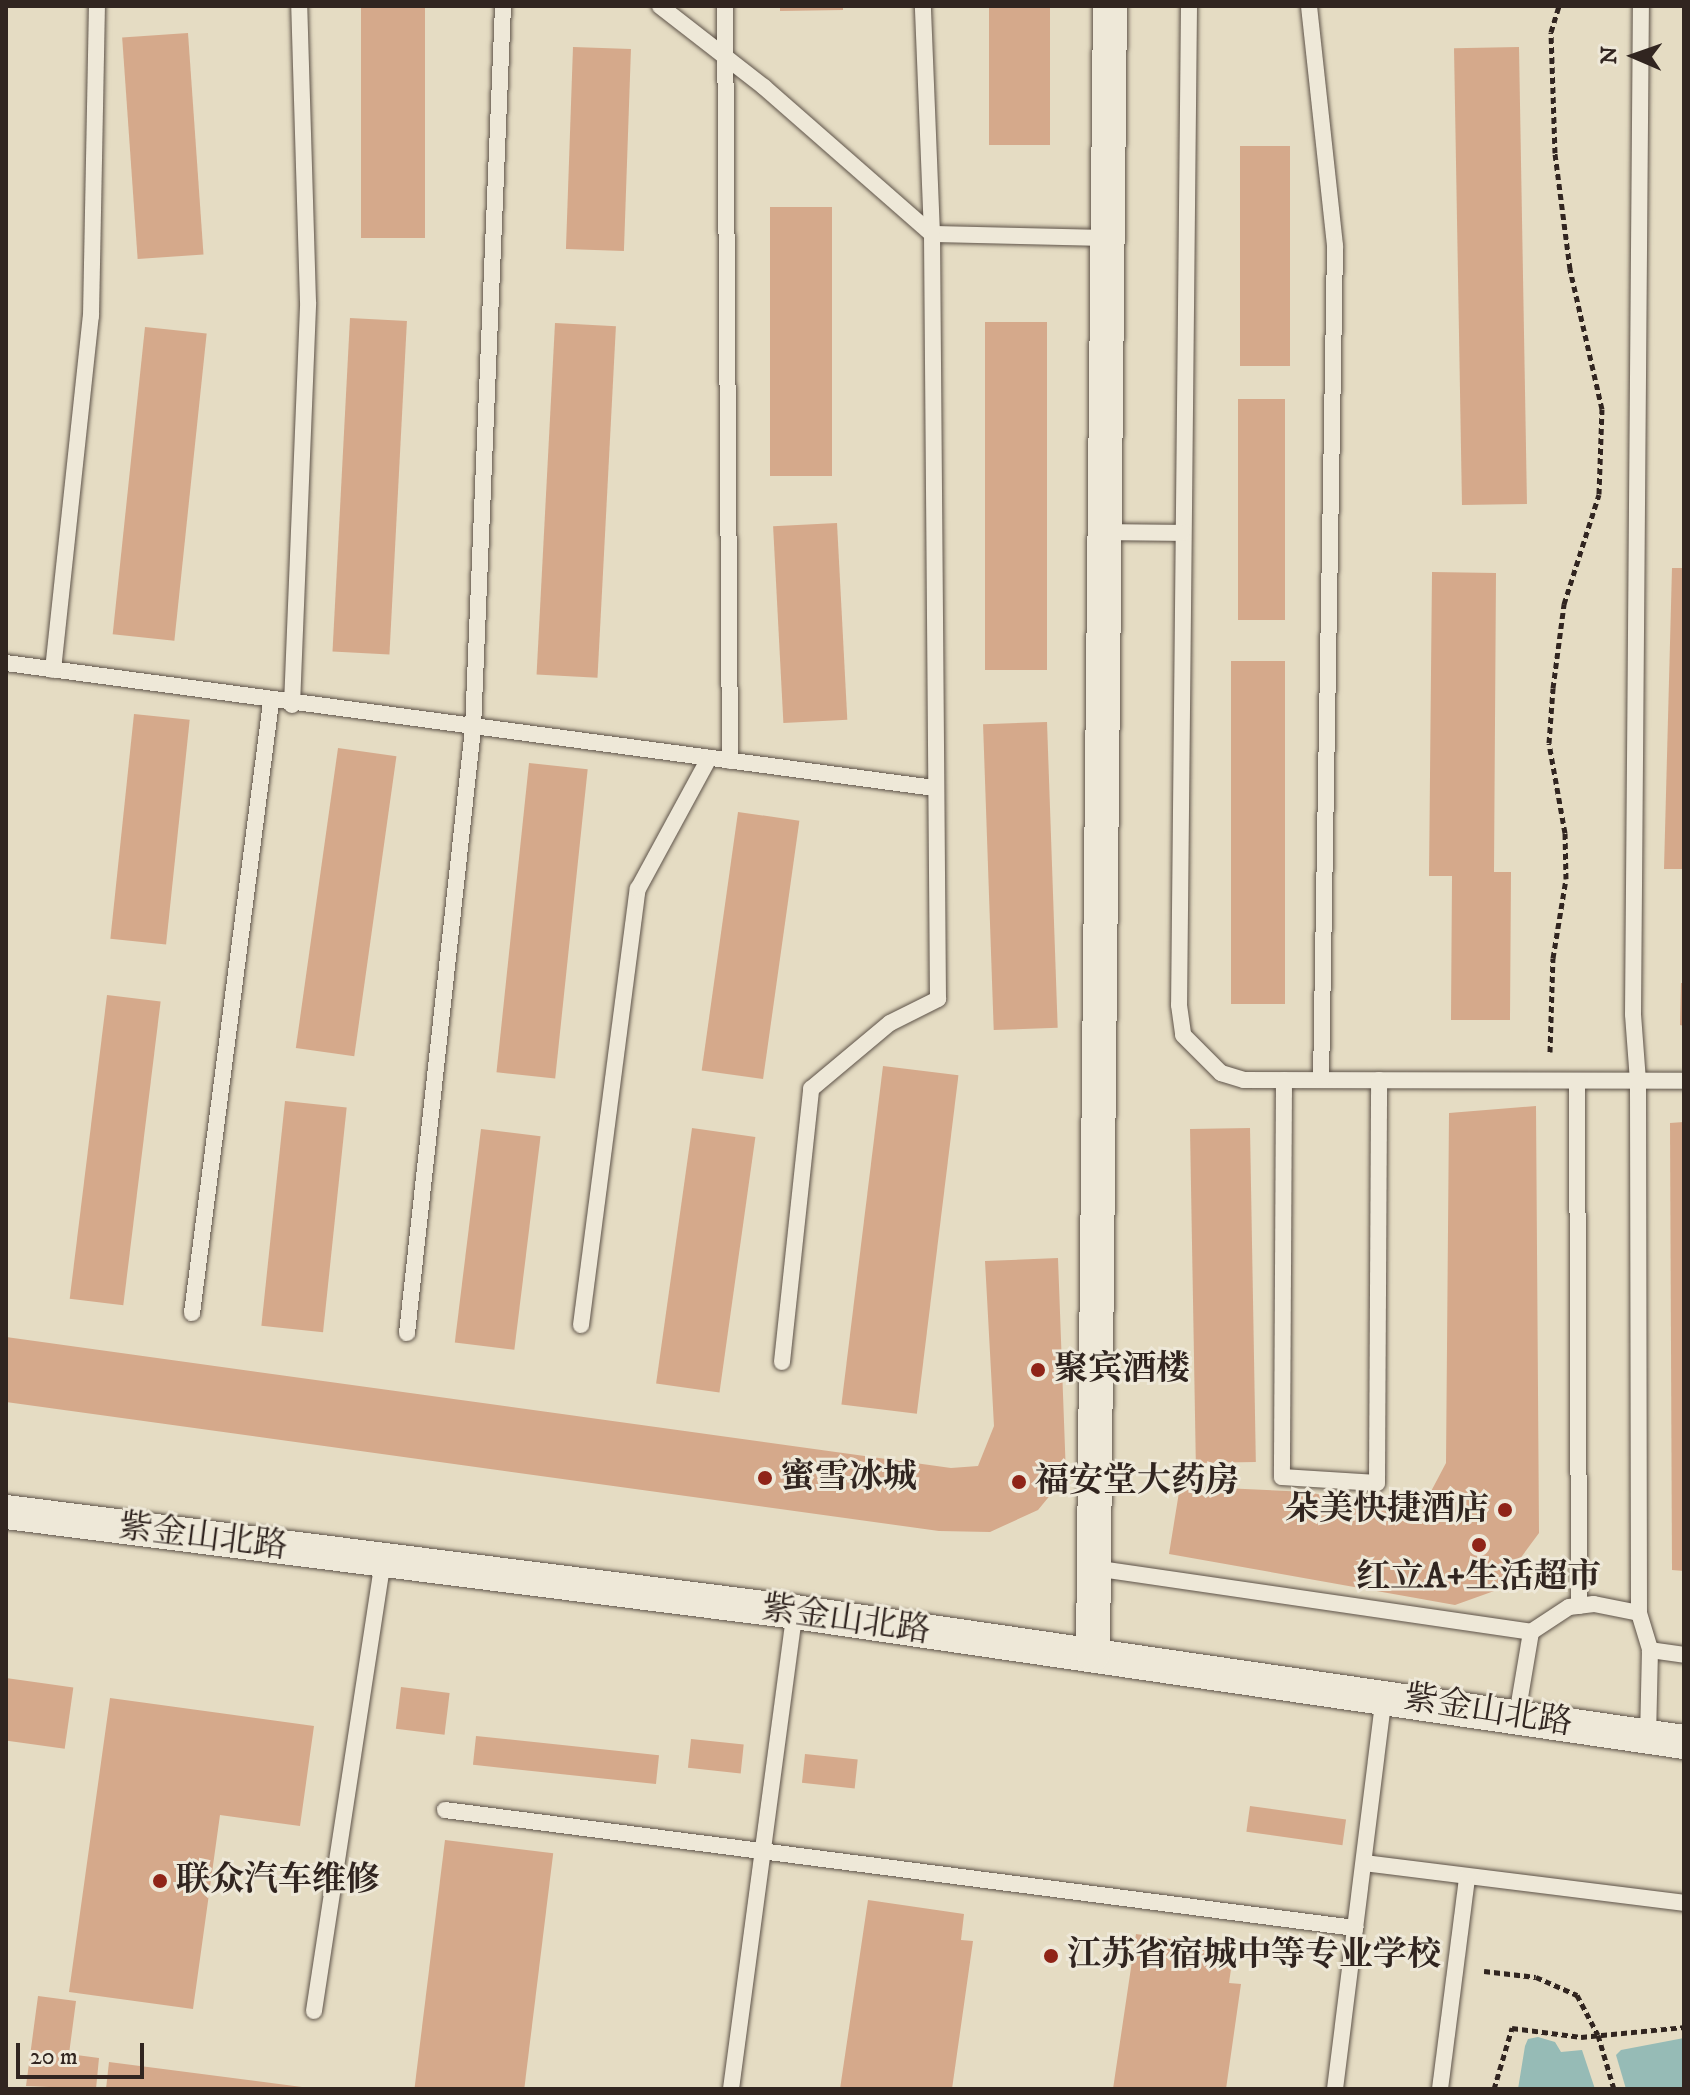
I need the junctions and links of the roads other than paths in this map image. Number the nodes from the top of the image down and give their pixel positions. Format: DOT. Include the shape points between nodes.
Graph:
graph roads {
  1 [pos="97,6"];
  2 [pos="299,6"];
  3 [pos="503,6"];
  4 [pos="660,6"];
  5 [pos="725,6"];
  6 [pos="923,6"];
  7 [pos="1110,6"];
  8 [pos="1189,6"];
  9 [pos="1309,6"];
  10 [pos="1641,6"];
  11 [pos="725,57"];
  12 [pos="932,234"];
  13 [pos="1108,238"];
  14 [pos="1105,532"];
  15 [pos="1182,533"];
  16 [pos="6,663"];
  17 [pos="53,670"];
  18 [pos="271,702"];
  19 [pos="292,705"];
  20 [pos="473,728"];
  21 [pos="709,758"];
  22 [pos="730,761"];
  23 [pos="934,788"];
  24 [pos="1284,1080"];
  25 [pos="1321,1080"];
  26 [pos="1379,1080"];
  27 [pos="1577,1081"];
  28 [pos="1638,1081"];
  29 [pos="1684,1081"];
  30 [pos="192,1313"];
  31 [pos="581,1325"];
  32 [pos="407,1333"];
  33 [pos="782,1362"];
  34 [pos="6,1512"];
  35 [pos="383,1560"];
  36 [pos="1094,1568"];
  37 [pos="1579,1606"];
  38 [pos="795,1612"];
  39 [pos="1639,1613"];
  40 [pos="1531,1632"];
  41 [pos="1650,1650"];
  42 [pos="1093,1654"];
  43 [pos="1684,1655"];
  44 [pos="1385,1695"];
  45 [pos="1517,1715"];
  46 [pos="1648,1736"];
  47 [pos="1684,1742"];
  48 [pos="445,1810"];
  49 [pos="763,1851"];
  50 [pos="1364,1863"];
  51 [pos="1467,1877"];
  52 [pos="1684,1903"];
  53 [pos="1355,1928"];
  54 [pos="314,2011"];
  55 [pos="731,2089"];
  56 [pos="1335,2089"];
  57 [pos="1440,2089"];
  1 -- 17 [label="lane" via="91,316"];
  2 -- 19 [label="lane" via="308,302"];
  3 -- 20 [label="lane"];
  4 -- 11 [label="lane"];
  5 -- 11 [label="lane"];
  6 -- 12 [label="lane"];
  7 -- 13 [label="street"];
  8 -- 15 [label="lane"];
  9 -- 25 [label="lane" via="1335,246"];
  10 -- 28 [label="lane" via="1633,1014"];
  11 -- 12 [label="lane"];
  11 -- 22 [label="lane"];
  12 -- 13 [label="lane"];
  12 -- 23 [label="lane"];
  13 -- 14 [label="street"];
  14 -- 15 [label="lane"];
  14 -- 36 [label="street"];
  15 -- 24 [label="lane" via="1183,1035 1221,1073 1244,1080"];
  16 -- 17 [label="lane"];
  17 -- 18 [label="lane"];
  18 -- 19 [label="lane"];
  18 -- 30 [label="lane"];
  19 -- 20 [label="lane"];
  20 -- 21 [label="lane"];
  20 -- 32 [label="lane"];
  21 -- 22 [label="lane"];
  21 -- 31 [label="lane" via="638,889"];
  22 -- 23 [label="lane"];
  23 -- 33 [label="lane" via="938,999 890,1023 811,1089"];
  24 -- 25 [label="lane"];
  24 -- 26 [label="lane" via="1282,1477 1377,1483"];
  25 -- 26 [label="lane"];
  26 -- 27 [label="lane"];
  27 -- 28 [label="lane"];
  27 -- 37 [label="lane"];
  28 -- 29 [label="lane"];
  28 -- 39 [label="lane"];
  34 -- 35 [label="street, 紫金山北路"];
  35 -- 38 [label="street, 紫金山北路"];
  35 -- 54 [label="lane"];
  36 -- 40 [label="lane"];
  36 -- 42 [label="street"];
  37 -- 39 [label="lane"];
  37 -- 40 [label="lane"];
  38 -- 42 [label="street, 紫金山北路"];
  38 -- 49 [label="lane"];
  39 -- 41 [label="lane"];
  40 -- 45 [label="lane"];
  41 -- 43 [label="lane"];
  41 -- 46 [label="lane"];
  42 -- 44 [label="street, 紫金山北路"];
  44 -- 45 [label="street, 紫金山北路"];
  44 -- 50 [label="lane"];
  45 -- 46 [label="street, 紫金山北路"];
  46 -- 47 [label="street, 紫金山北路"];
  48 -- 49 [label="lane"];
  49 -- 53 [label="lane"];
  49 -- 55 [label="lane"];
  50 -- 51 [label="lane"];
  50 -- 53 [label="lane"];
  51 -- 52 [label="lane"];
  51 -- 57 [label="lane"];
  53 -- 56 [label="lane"];
}
